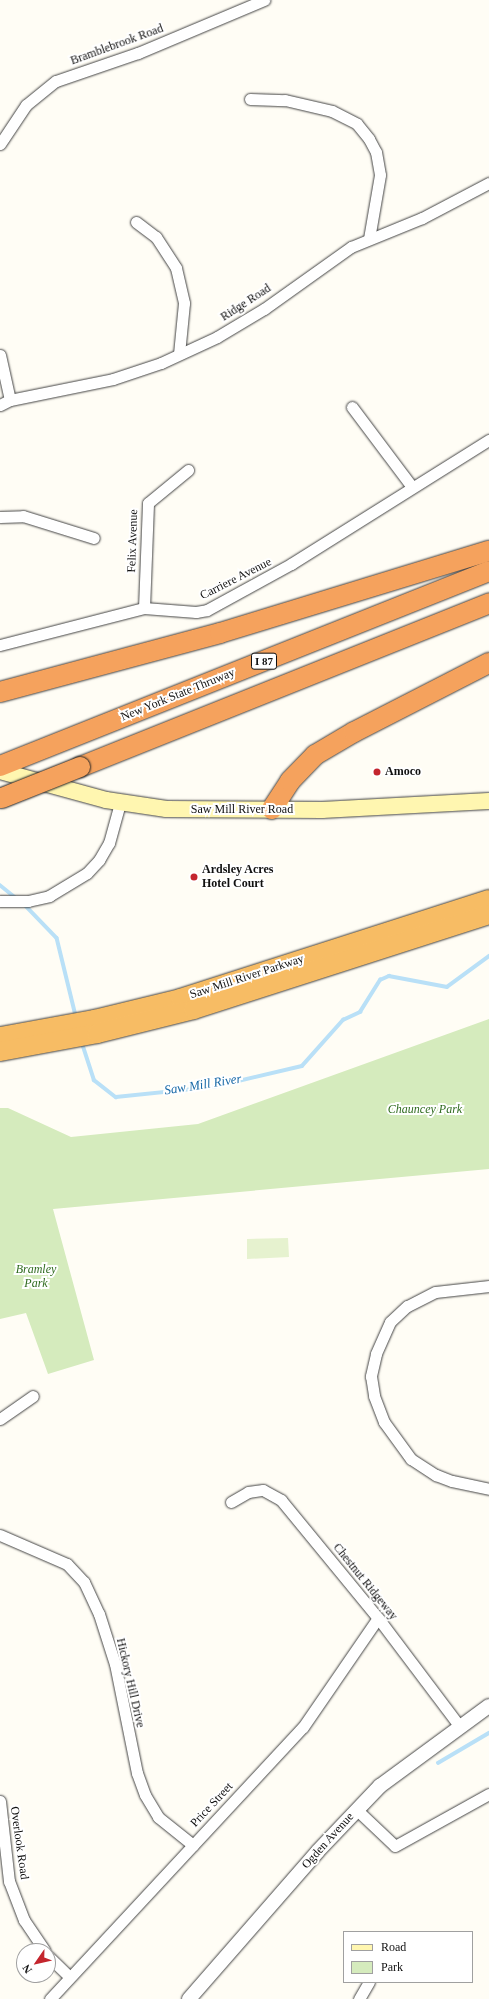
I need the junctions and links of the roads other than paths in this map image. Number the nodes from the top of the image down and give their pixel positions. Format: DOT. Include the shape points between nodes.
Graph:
graph roads {
  1 [pos="264,0"];
  2 [pos="250,99"];
  3 [pos="0,144"];
  4 [pos="489,183"];
  5 [pos="136,222"];
  6 [pos="369,239"];
  7 [pos="179,354"];
  8 [pos="0,355"];
  9 [pos="10,400"];
  10 [pos="0,405"];
  11 [pos="352,407"];
  12 [pos="489,440"];
  13 [pos="188,470"];
  14 [pos="412,487"];
  15 [pos="0,517"];
  16 [pos="94,538"];
  17 [pos="489,551"];
  18 [pos="489,571"];
  19 [pos="489,603"];
  20 [pos="144,608"];
  21 [pos="0,645"];
  22 [pos="489,663"];
  23 [pos="0,692"];
  24 [pos="0,766"];
  25 [pos="0,771"];
  26 [pos="1,798"];
  27 [pos="489,801"];
  28 [pos="120,803"];
  29 [pos="272,809"];
  30 [pos="489,899"];
  31 [pos="0,901"];
  32 [pos="489,914"];
  33 [pos="96,1026"];
  34 [pos="60,1034"];
  35 [pos="0,1036"];
  36 [pos="0,1051"];
  37 [pos="489,1286"];
  38 [pos="33,1396"];
  39 [pos="0,1419"];
  40 [pos="489,1489"];
  41 [pos="231,1502"];
  42 [pos="1,1538"];
  43 [pos="378,1618"];
  44 [pos="489,1706"];
  45 [pos="460,1727"];
  46 [pos="489,1794"];
  47 [pos="0,1801"];
  48 [pos="357,1810"];
  49 [pos="193,1845"];
  50 [pos="40,1943"];
  51 [pos="56,1964"];
  52 [pos="70,1977"];
  53 [pos="368,1983"];
  54 [pos="50,1999"];
  55 [pos="189,1999"];
  56 [pos="359,1999"];
  1 -- 3 [label="street, Bramblebrook Road" via="138,53 56,82 26,105"];
  2 -- 6 [label="street" via="285,100 332,111 357,124 376,152 380,175"];
  4 -- 6 [label="street, Ridge Road" via="422,218"];
  5 -- 7 [label="street" via="156,237 176,268 184,303"];
  6 -- 7 [label="street, Ridge Road" via="321,266 250,317 217,337"];
  7 -- 9 [label="street, Ridge Road" via="113,379"];
  8 -- 9 [label="street"];
  9 -- 10 [label="street, Ridge Road"];
  11 -- 14 [label="street"];
  12 -- 14 [label="street, Carriere Avenue"];
  13 -- 20 [label="street, Felix Avenue" via="148,503"];
  14 -- 20 [label="street, Carriere Avenue" via="291,564 207,610 196,612"];
  15 -- 16 [label="street" via="23,516"];
  17 -- 23 [label="highway" via="220,634"];
  18 -- 24 [label="highway, New York State Thruway / I 87"];
  19 -- 26 [label="highway, I 87, bridge"];
  20 -- 21 [label="street, Carriere Avenue"];
  22 -- 29 [label="highway" via="354,732 315,755 294,776"];
  25 -- 28 [label="main road, Saw Mill River Road"];
  27 -- 29 [label="main road, Saw Mill River Road" via="322,810"];
  28 -- 29 [label="main road, Saw Mill River Road" via="188,810"];
  28 -- 31 [label="street" via="113,832 99,860 75,882 43,898"];
  30 -- 33 [label="highway, Saw Mill River Parkway"];
  32 -- 33 [label="highway, Saw Mill River Parkway" via="193,1009"];
  33 -- 34 [label="highway, Saw Mill River Parkway"];
  34 -- 35 [label="highway, Saw Mill River Parkway"];
  34 -- 36 [label="highway, Saw Mill River Parkway"];
  37 -- 40 [label="street" via="434,1292 407,1306 390,1322 376,1354 371,1376 374,1396 384,1422 411,1459 436,1475"];
  38 -- 39 [label="street"];
  41 -- 43 [label="street, Chestnut Ridgeway" via="248,1492 262,1490 281,1500"];
  42 -- 49 [label="street, Hickory Hill Drive" via="67,1564 84,1582 99,1614 115,1664 137,1773 146,1795 158,1817"];
  43 -- 45 [label="street, Chestnut Ridgeway"];
  43 -- 49 [label="street, Price Street" via="303,1727"];
  44 -- 45 [label="street, Ogden Avenue"];
  45 -- 48 [label="street, Ogden Avenue" via="380,1786"];
  46 -- 48 [label="street" via="395,1846"];
  47 -- 50 [label="street, Overlook Road" via="10,1881 24,1920"];
  48 -- 55 [label="street, Ogden Avenue"];
  49 -- 52 [label="street, Price Street"];
  51 -- 52 [label="street"];
  52 -- 54 [label="street, Price Street"];
  53 -- 56 [label="street"];
}
